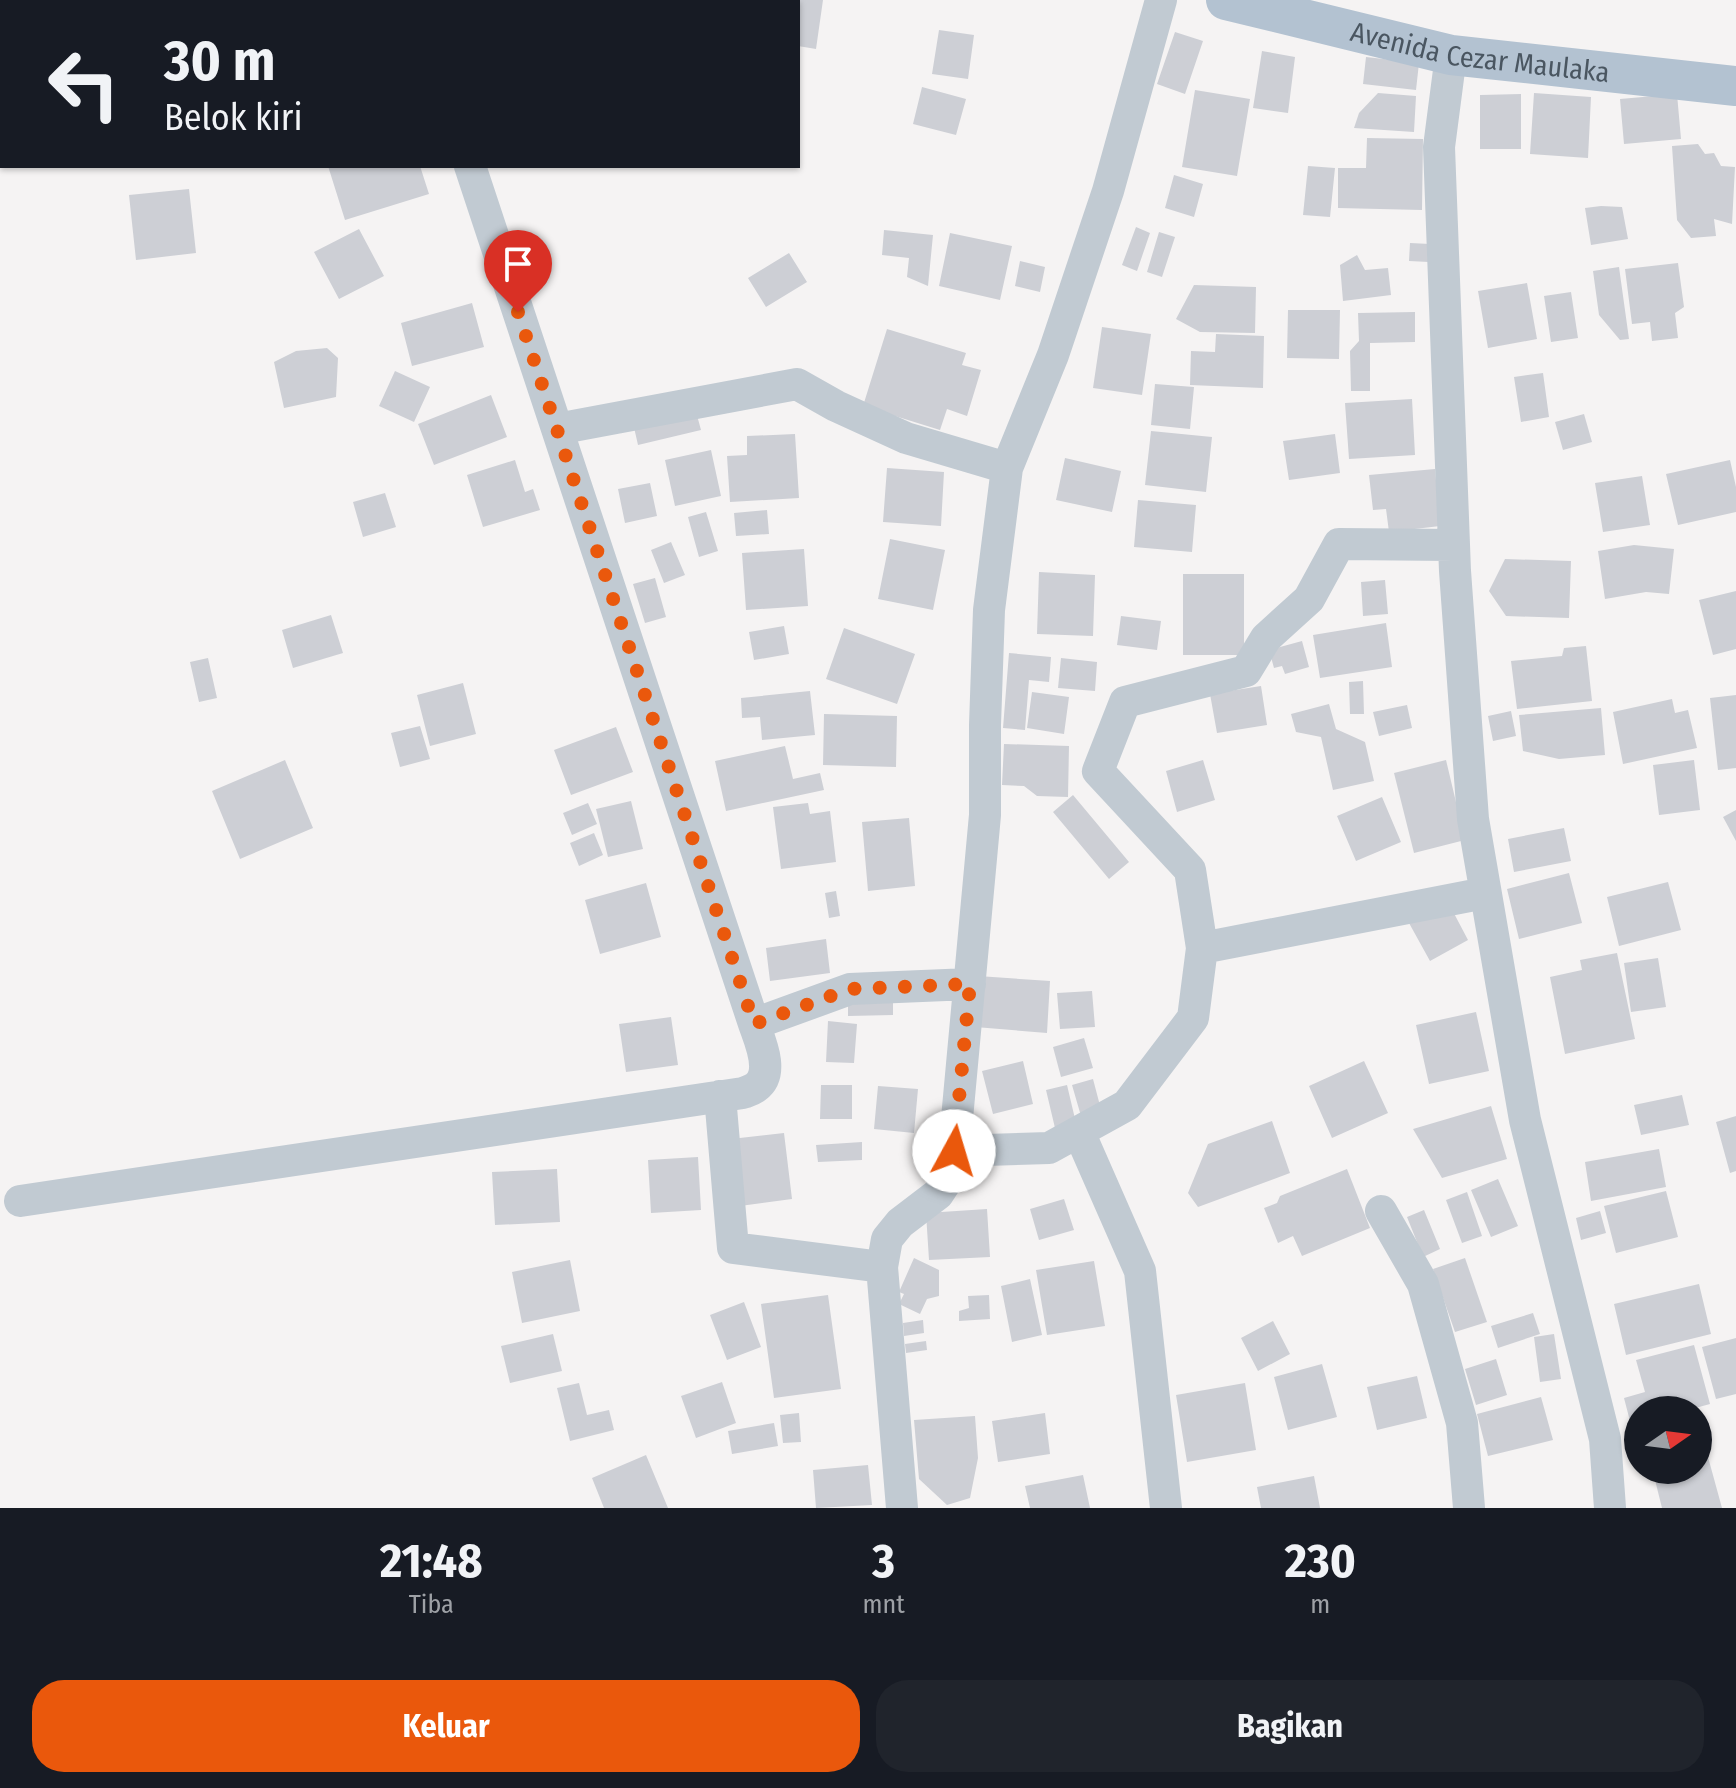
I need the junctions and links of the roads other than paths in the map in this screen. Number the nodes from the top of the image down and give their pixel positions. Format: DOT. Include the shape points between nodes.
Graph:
graph roads {
  1 [pos="1161,0"];
  2 [pos="1226,0"];
  3 [pos="1451,55"];
  4 [pos="1736,86"];
  5 [pos="471,168"];
  6 [pos="557,429"];
  7 [pos="1007,468"];
  8 [pos="1454,545"];
  9 [pos="1485,893"];
  10 [pos="1202,948"];
  11 [pos="970,984"];
  12 [pos="754,1024"];
  13 [pos="720,1096"];
  14 [pos="1079,1132"];
  15 [pos="954,1151"];
  16 [pos="20,1201"];
  17 [pos="1381,1211"];
  18 [pos="882,1267"];
  19 [pos="902,1508"];
  20 [pos="1166,1508"];
  21 [pos="1469,1508"];
  22 [pos="1610,1508"];
  1 -- 7 [label="street" via="1108,191 1053,355"];
  2 -- 3 [label="main road, Avenida Cezar Maulaka"];
  3 -- 4 [label="main road, Avenida Cezar Maulaka"];
  3 -- 8 [label="street" via="1439,147"];
  5 -- 6 [label="street"];
  6 -- 7 [label="street" via="797,384 906,438"];
  6 -- 12 [label="street"];
  7 -- 11 [label="street" via="989,610 985,815"];
  8 -- 9 [label="street" via="1473,819"];
  8 -- 10 [label="street" via="1339,544 1309,599 1266,638 1246,671 1125,702 1098,771 1190,870"];
  9 -- 10 [label="street"];
  9 -- 22 [label="street" via="1525,1120 1605,1439"];
  10 -- 14 [label="street" via="1193,1018 1127,1105"];
  11 -- 12 [label="street" via="850,989"];
  11 -- 15 [label="street"];
  12 -- 13 [label="street" via="765,1056 764,1075 758,1086"];
  13 -- 16 [label="street"];
  13 -- 18 [label="street" via="733,1248"];
  14 -- 15 [label="street" via="1049,1148"];
  14 -- 20 [label="street" via="1140,1271"];
  15 -- 18 [label="street" via="949,1177 938,1194 887,1239"];
  17 -- 21 [label="street" via="1423,1284 1462,1423"];
  18 -- 19 [label="street"];
}
